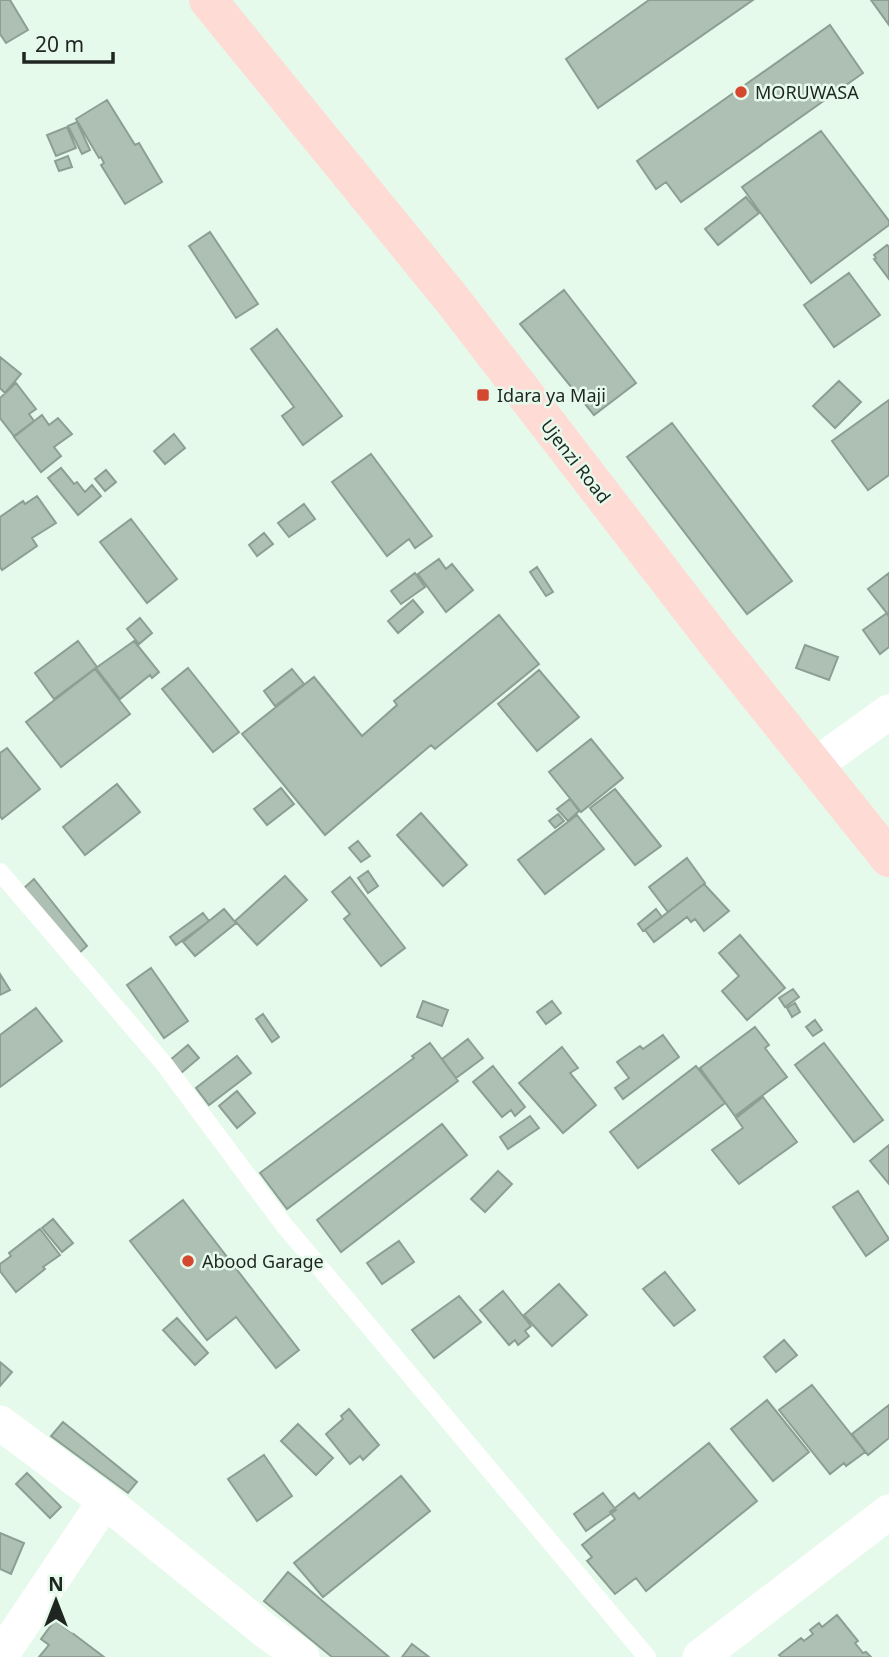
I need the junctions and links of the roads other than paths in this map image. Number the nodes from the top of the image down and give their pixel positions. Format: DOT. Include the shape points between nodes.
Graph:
graph roads {
  1 [pos="208,0"];
  2 [pos="889,712"];
  3 [pos="814,766"];
  4 [pos="889,858"];
  5 [pos="0,872"];
  6 [pos="0,1423"];
  7 [pos="105,1501"];
  8 [pos="889,1512"];
  9 [pos="0,1657"];
  10 [pos="302,1657"];
  11 [pos="647,1657"];
  12 [pos="700,1657"];
  1 -- 3 [label="street, Ujenzi Road" via="451,298"];
  2 -- 3 [label="street"];
  3 -- 4 [label="street, Ujenzi Road"];
  5 -- 11 [label="lane" via="165,1065 284,1225"];
  6 -- 7 [label="street"];
  7 -- 9 [label="street"];
  7 -- 10 [label="street"];
  8 -- 12 [label="street"];
}
